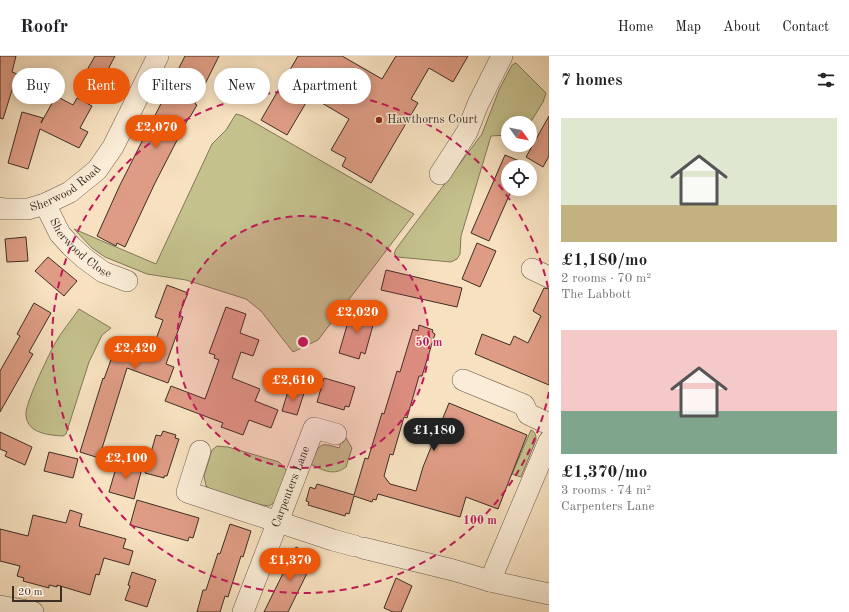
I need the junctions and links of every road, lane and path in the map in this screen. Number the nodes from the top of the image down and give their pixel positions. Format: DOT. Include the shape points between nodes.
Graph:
graph roads {
  1 [pos="158,56"];
  2 [pos="502,56"];
  3 [pos="440,174"];
  4 [pos="45,204"];
  5 [pos="0,208"];
  6 [pos="127,281"];
  7 [pos="463,380"];
  8 [pos="549,424"];
  9 [pos="336,434"];
  10 [pos="549,441"];
  11 [pos="200,451"];
  12 [pos="277,522"];
  13 [pos="490,581"];
  14 [pos="549,594"];
  15 [pos="0,606"];
  16 [pos="33,612"];
  17 [pos="243,612"];
  1 -- 4 [label="street, Sherwood Road" via="113,147 97,170 70,192"];
  2 -- 3 [label="street" via="467,132"];
  4 -- 5 [label="street, Sherwood Road" via="28,209"];
  4 -- 6 [label="street, Sherwood Close" via="60,234 71,246 103,272"];
  7 -- 8 [label="street" via="524,405 528,414"];
  9 -- 12 [label="street, Carpenters Lane" via="314,428"];
  10 -- 13 [label="street"];
  11 -- 12 [label="street" via="187,492"];
  12 -- 13 [label="street" via="359,547"];
  12 -- 17 [label="street, Carpenters Lane"];
  13 -- 14 [label="street"];
  15 -- 16 [label="street"];
}
